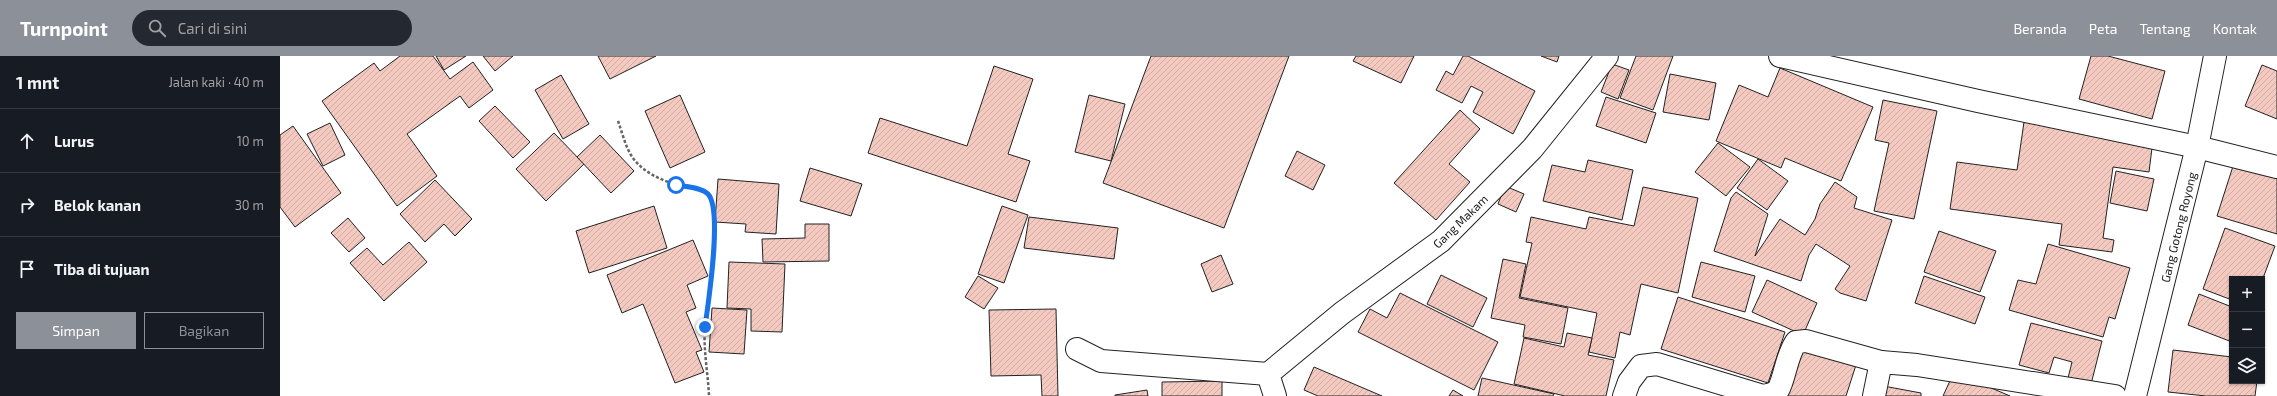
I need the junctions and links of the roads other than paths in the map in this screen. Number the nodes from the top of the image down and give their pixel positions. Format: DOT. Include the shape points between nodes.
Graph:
graph roads {
  1 [pos="1607,56"];
  2 [pos="1780,56"];
  3 [pos="2214,56"];
  4 [pos="2197,147"];
  5 [pos="2277,167"];
  6 [pos="1077,349"];
  7 [pos="1881,362"];
  8 [pos="1268,374"];
  9 [pos="1275,396"];
  10 [pos="1624,396"];
  11 [pos="1874,396"];
  12 [pos="2115,396"];
  13 [pos="2135,396"];
  1 -- 8 [label="street, Gang Makam" via="1532,148 1441,241 1342,313"];
  2 -- 4 [label="street"];
  3 -- 4 [label="street, Gang Gotong Royong"];
  4 -- 5 [label="street"];
  4 -- 13 [label="street, Gang Gotong Royong"];
  6 -- 8 [label="street" via="1101,361"];
  7 -- 10 [label="street" via="1806,341 1796,342 1790,350 1778,390 1772,394 1763,396 1657,364 1641,366 1629,382"];
  7 -- 11 [label="street"];
  7 -- 12 [label="street" via="1917,365"];
  8 -- 9 [label="street"];
}
